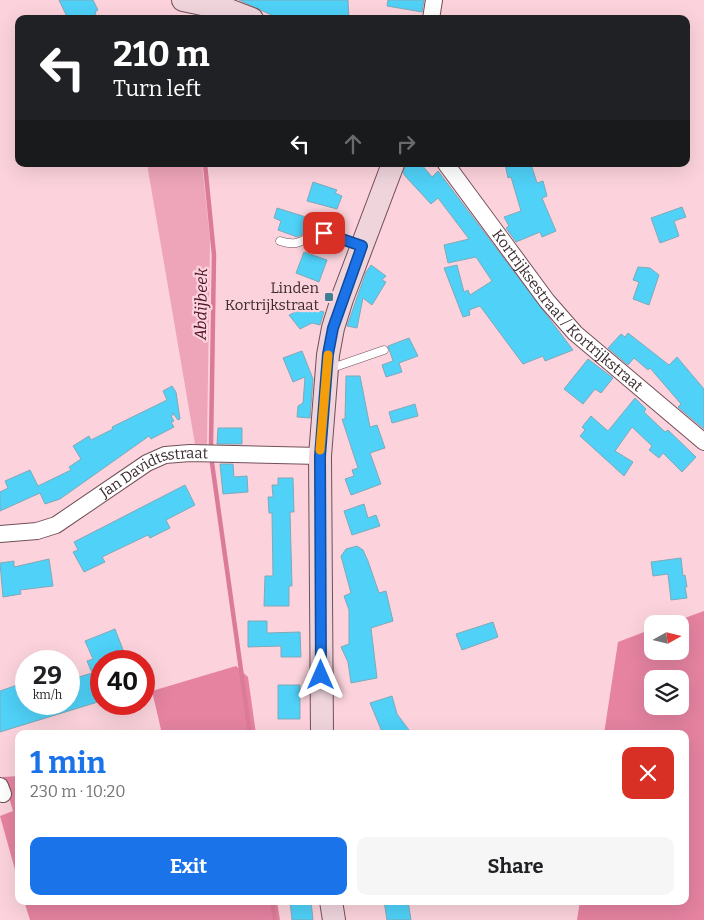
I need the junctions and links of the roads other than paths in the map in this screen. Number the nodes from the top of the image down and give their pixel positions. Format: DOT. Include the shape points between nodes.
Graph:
graph roads {
  1 [pos="183,0"];
  2 [pos="434,0"];
  3 [pos="242,15"];
  4 [pos="432,15"];
  5 [pos="392,167"];
  6 [pos="448,167"];
  7 [pos="280,241"];
  8 [pos="362,246"];
  9 [pos="384,350"];
  10 [pos="327,370"];
  11 [pos="704,442"];
  12 [pos="320,456"];
  13 [pos="0,534"];
  14 [pos="322,730"];
  15 [pos="332,905"];
  16 [pos="334,920"];
  1 -- 3 [label="street"];
  2 -- 4 [label="street"];
  5 -- 8 [label="street"];
  6 -- 11 [label="street, Kortrijksestraat / Kortrijkstraat" via="547,301 575,333"];
  7 -- 8 [label="lane" via="297,243 324,233"];
  8 -- 10 [label="street" via="333,328"];
  9 -- 10 [label="lane"];
  10 -- 12 [label="street"];
  12 -- 13 [label="street, Jan Davidtsstraat" via="165,455 147,463 56,526"];
  12 -- 14 [label="street"];
  15 -- 16 [label="street"];
}
